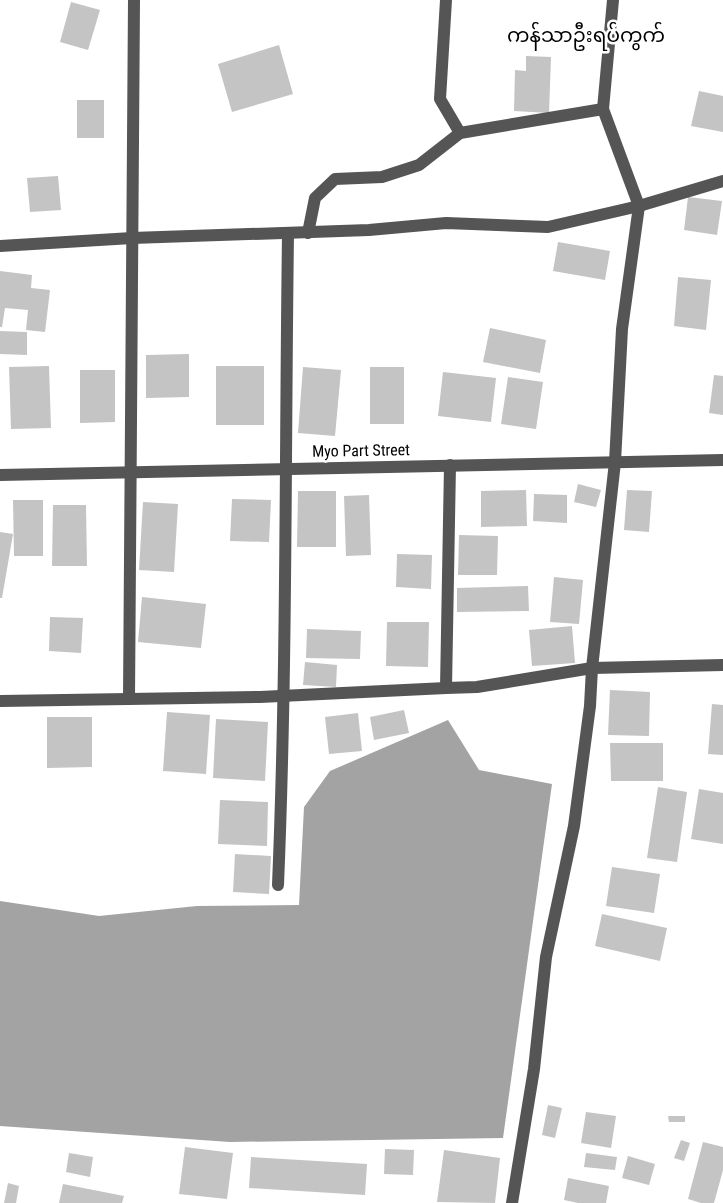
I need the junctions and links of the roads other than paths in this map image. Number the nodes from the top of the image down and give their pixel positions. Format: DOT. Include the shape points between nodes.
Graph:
graph roads {
  1 [pos="134,0"];
  2 [pos="446,0"];
  3 [pos="613,0"];
  4 [pos="603,109"];
  5 [pos="460,133"];
  6 [pos="723,181"];
  7 [pos="639,206"];
  8 [pos="308,233"];
  9 [pos="288,234"];
  10 [pos="132,238"];
  11 [pos="0,246"];
  12 [pos="723,460"];
  13 [pos="615,462"];
  14 [pos="450,465"];
  15 [pos="285,468"];
  16 [pos="131,472"];
  17 [pos="0,475"];
  18 [pos="723,665"];
  19 [pos="592,668"];
  20 [pos="446,688"];
  21 [pos="284,696"];
  22 [pos="129,699"];
  23 [pos="0,701"];
  24 [pos="278,885"];
  25 [pos="512,1203"];
  1 -- 10 [label="street"];
  2 -- 5 [label="street" via="440,99"];
  3 -- 4 [label="street"];
  4 -- 5 [label="street"];
  4 -- 7 [label="street"];
  5 -- 8 [label="street" via="419,165 382,177 335,179 315,198"];
  6 -- 7 [label="street"];
  7 -- 8 [label="street" via="548,227 446,223"];
  7 -- 13 [label="street" via="622,329"];
  8 -- 9 [label="street"];
  9 -- 10 [label="street"];
  9 -- 15 [label="street"];
  10 -- 11 [label="street"];
  10 -- 16 [label="street"];
  12 -- 13 [label="street, Myo Part Street"];
  13 -- 14 [label="street, Myo Part Street"];
  13 -- 19 [label="street"];
  14 -- 15 [label="street, Myo Part Street"];
  14 -- 20 [label="street"];
  15 -- 16 [label="street, Myo Part Street"];
  15 -- 21 [label="street"];
  16 -- 17 [label="street, Myo Part Street"];
  16 -- 22 [label="street"];
  18 -- 19 [label="street"];
  19 -- 20 [label="street" via="477,687"];
  19 -- 25 [label="street" via="574,826 546,957 534,1069"];
  20 -- 21 [label="street"];
  21 -- 22 [label="street"];
  21 -- 24 [label="street"];
  22 -- 23 [label="street"];
}
